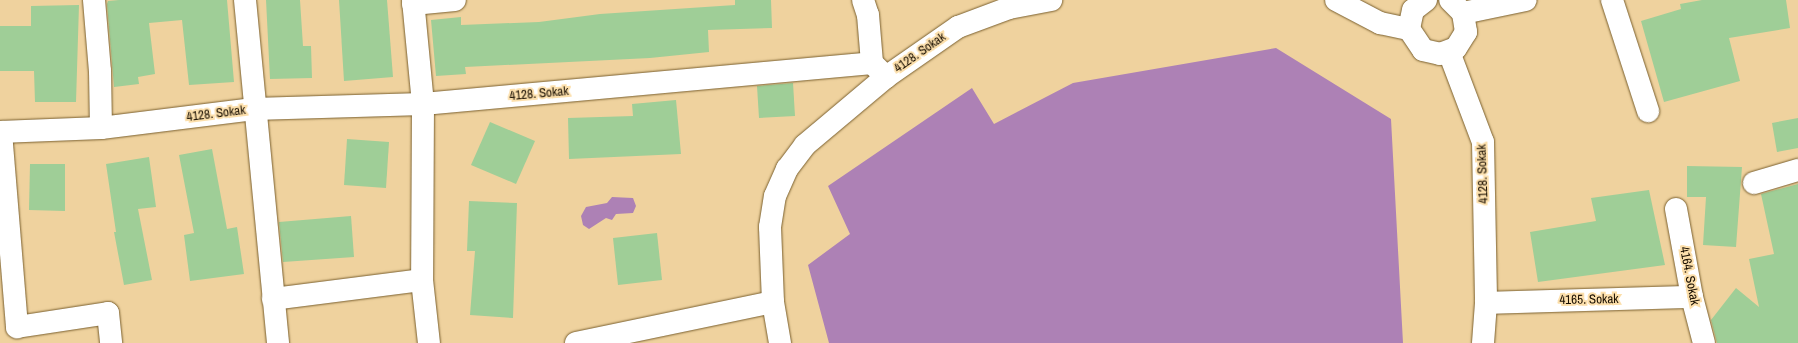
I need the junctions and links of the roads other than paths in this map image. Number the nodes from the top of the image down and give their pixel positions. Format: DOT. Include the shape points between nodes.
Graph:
graph roads {
  1 [pos="94,0"];
  2 [pos="245,0"];
  3 [pos="455,0"];
  4 [pos="863,0"];
  5 [pos="1051,0"];
  6 [pos="1336,0"];
  7 [pos="1426,0"];
  8 [pos="1526,0"];
  9 [pos="1612,0"];
  10 [pos="413,2"];
  11 [pos="1457,6"];
  12 [pos="1409,30"];
  13 [pos="1449,52"];
  14 [pos="879,70"];
  15 [pos="423,104"];
  16 [pos="254,109"];
  17 [pos="1648,111"];
  18 [pos="101,128"];
  19 [pos="1,132"];
  20 [pos="1798,170"];
  21 [pos="1754,183"];
  22 [pos="1676,209"];
  23 [pos="422,280"];
  24 [pos="1692,297"];
  25 [pos="273,299"];
  26 [pos="773,302"];
  27 [pos="1486,303"];
  28 [pos="111,343"];
  29 [pos="278,343"];
  30 [pos="429,343"];
  31 [pos="579,343"];
  32 [pos="780,343"];
  33 [pos="1483,343"];
  34 [pos="1704,343"];
  1 -- 18 [label="street" via="100,71"];
  2 -- 16 [label="street"];
  3 -- 10 [label="street"];
  4 -- 14 [label="street"];
  5 -- 14 [label="street, 4128. Sokak" via="1009,8 958,27"];
  6 -- 12 [label="street" via="1380,24"];
  7 -- 12 [label="street" via="1413,10"];
  8 -- 11 [label="street"];
  9 -- 17 [label="street"];
  10 -- 15 [label="street"];
  11 -- 13 [label="street" via="1466,32 1462,41"];
  12 -- 13 [label="street" via="1423,50 1440,54"];
  13 -- 27 [label="street, 4128. Sokak" via="1483,142"];
  14 -- 15 [label="street, 4128. Sokak"];
  14 -- 26 [label="street" via="804,145 787,169 775,196 770,227"];
  15 -- 16 [label="street, 4128. Sokak"];
  15 -- 23 [label="street"];
  16 -- 18 [label="street, 4128. Sokak"];
  16 -- 25 [label="street"];
  18 -- 19 [label="street, 4128. Sokak"];
  19 -- 28 [label="street" via="16,327 108,313"];
  20 -- 21 [label="street"];
  22 -- 24 [label="street, 4164. Sokak"];
  23 -- 25 [label="street"];
  23 -- 30 [label="street"];
  24 -- 27 [label="street, 4165. Sokak"];
  24 -- 34 [label="street, 4164. Sokak"];
  25 -- 29 [label="street"];
  26 -- 31 [label="street"];
  26 -- 32 [label="street"];
  27 -- 33 [label="street, 4128. Sokak"];
}
